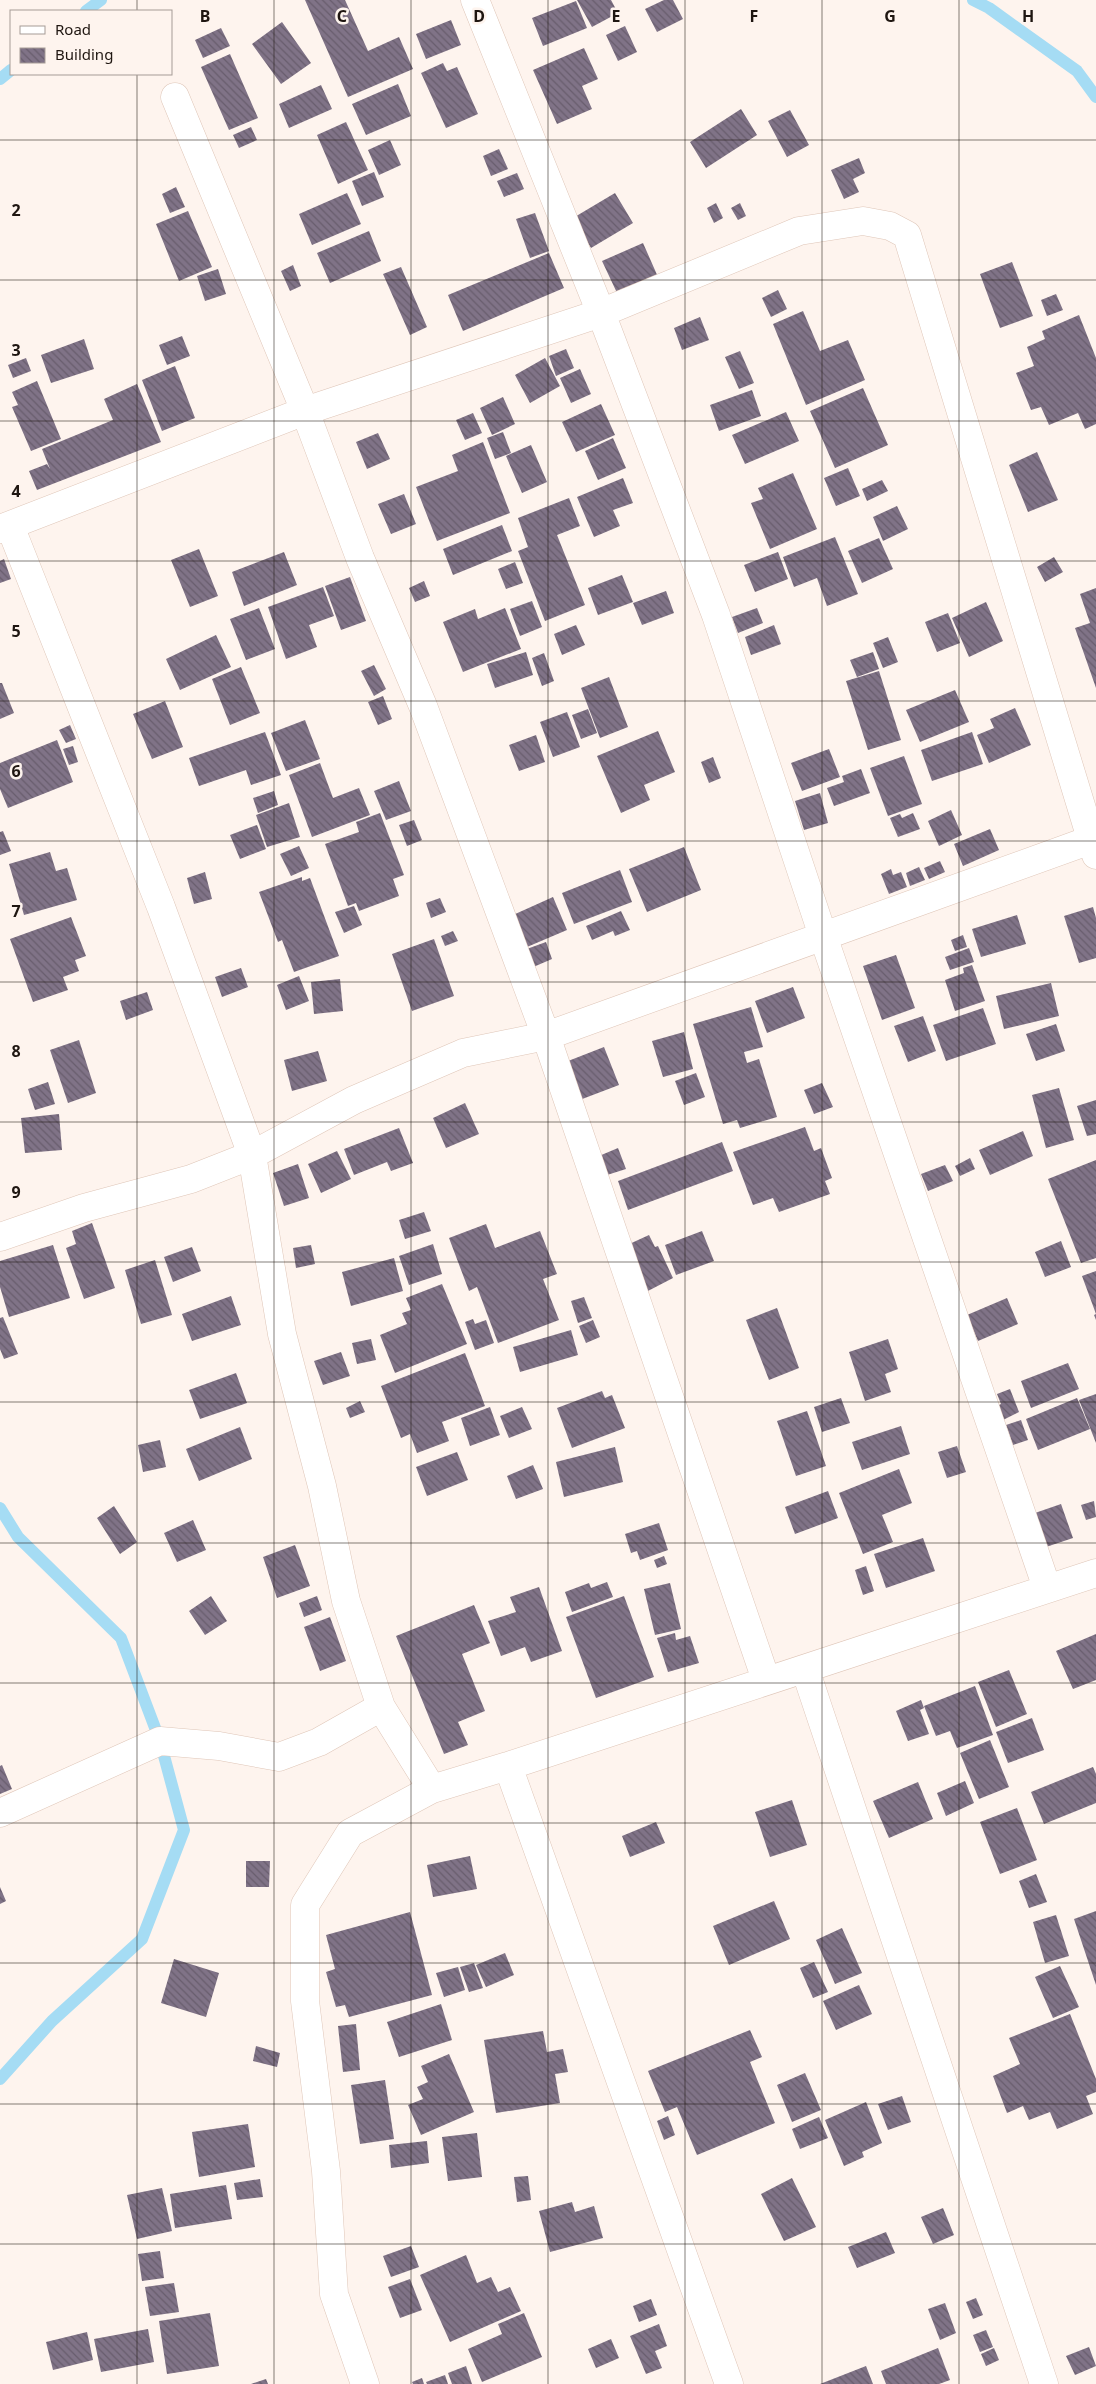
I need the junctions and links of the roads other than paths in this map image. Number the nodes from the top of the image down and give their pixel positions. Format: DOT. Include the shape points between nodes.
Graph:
graph roads {
  1 [pos="475,0"];
  2 [pos="175,97"];
  3 [pos="601,313"];
  4 [pos="305,411"];
  5 [pos="5,528"];
  6 [pos="1094,844"];
  7 [pos="823,936"];
  8 [pos="546,1036"];
  9 [pos="252,1155"];
  10 [pos="0,1237"];
  11 [pos="1096,1574"];
  12 [pos="1047,1588"];
  13 [pos="805,1669"];
  14 [pos="766,1680"];
  15 [pos="381,1706"];
  16 [pos="508,1766"];
  17 [pos="432,1789"];
  18 [pos="0,1813"];
  19 [pos="365,2384"];
  20 [pos="729,2384"];
  21 [pos="1044,2384"];
  1 -- 3 [label="street"];
  2 -- 4 [label="street"];
  3 -- 4 [label="street"];
  3 -- 6 [label="street" via="798,231 863,220 890,226 907,235"];
  3 -- 7 [label="street" via="716,614"];
  4 -- 5 [label="street"];
  4 -- 8 [label="street" via="360,558 423,706"];
  5 -- 9 [label="street" via="161,906"];
  6 -- 7 [label="street"];
  7 -- 8 [label="street"];
  7 -- 12 [label="street"];
  8 -- 9 [label="street" via="463,1053 354,1100"];
  8 -- 14 [label="street"];
  9 -- 10 [label="street" via="191,1179 84,1208"];
  9 -- 15 [label="street" via="282,1334 322,1486 346,1601"];
  11 -- 12 [label="street"];
  12 -- 13 [label="street"];
  13 -- 14 [label="street"];
  13 -- 21 [label="street"];
  14 -- 16 [label="street"];
  15 -- 17 [label="street"];
  15 -- 18 [label="street" via="319,1742 279,1757 219,1746 160,1741"];
  16 -- 17 [label="street"];
  16 -- 20 [label="street"];
  17 -- 19 [label="street" via="350,1833 305,1905 305,2001 326,2171 334,2294"];
}
